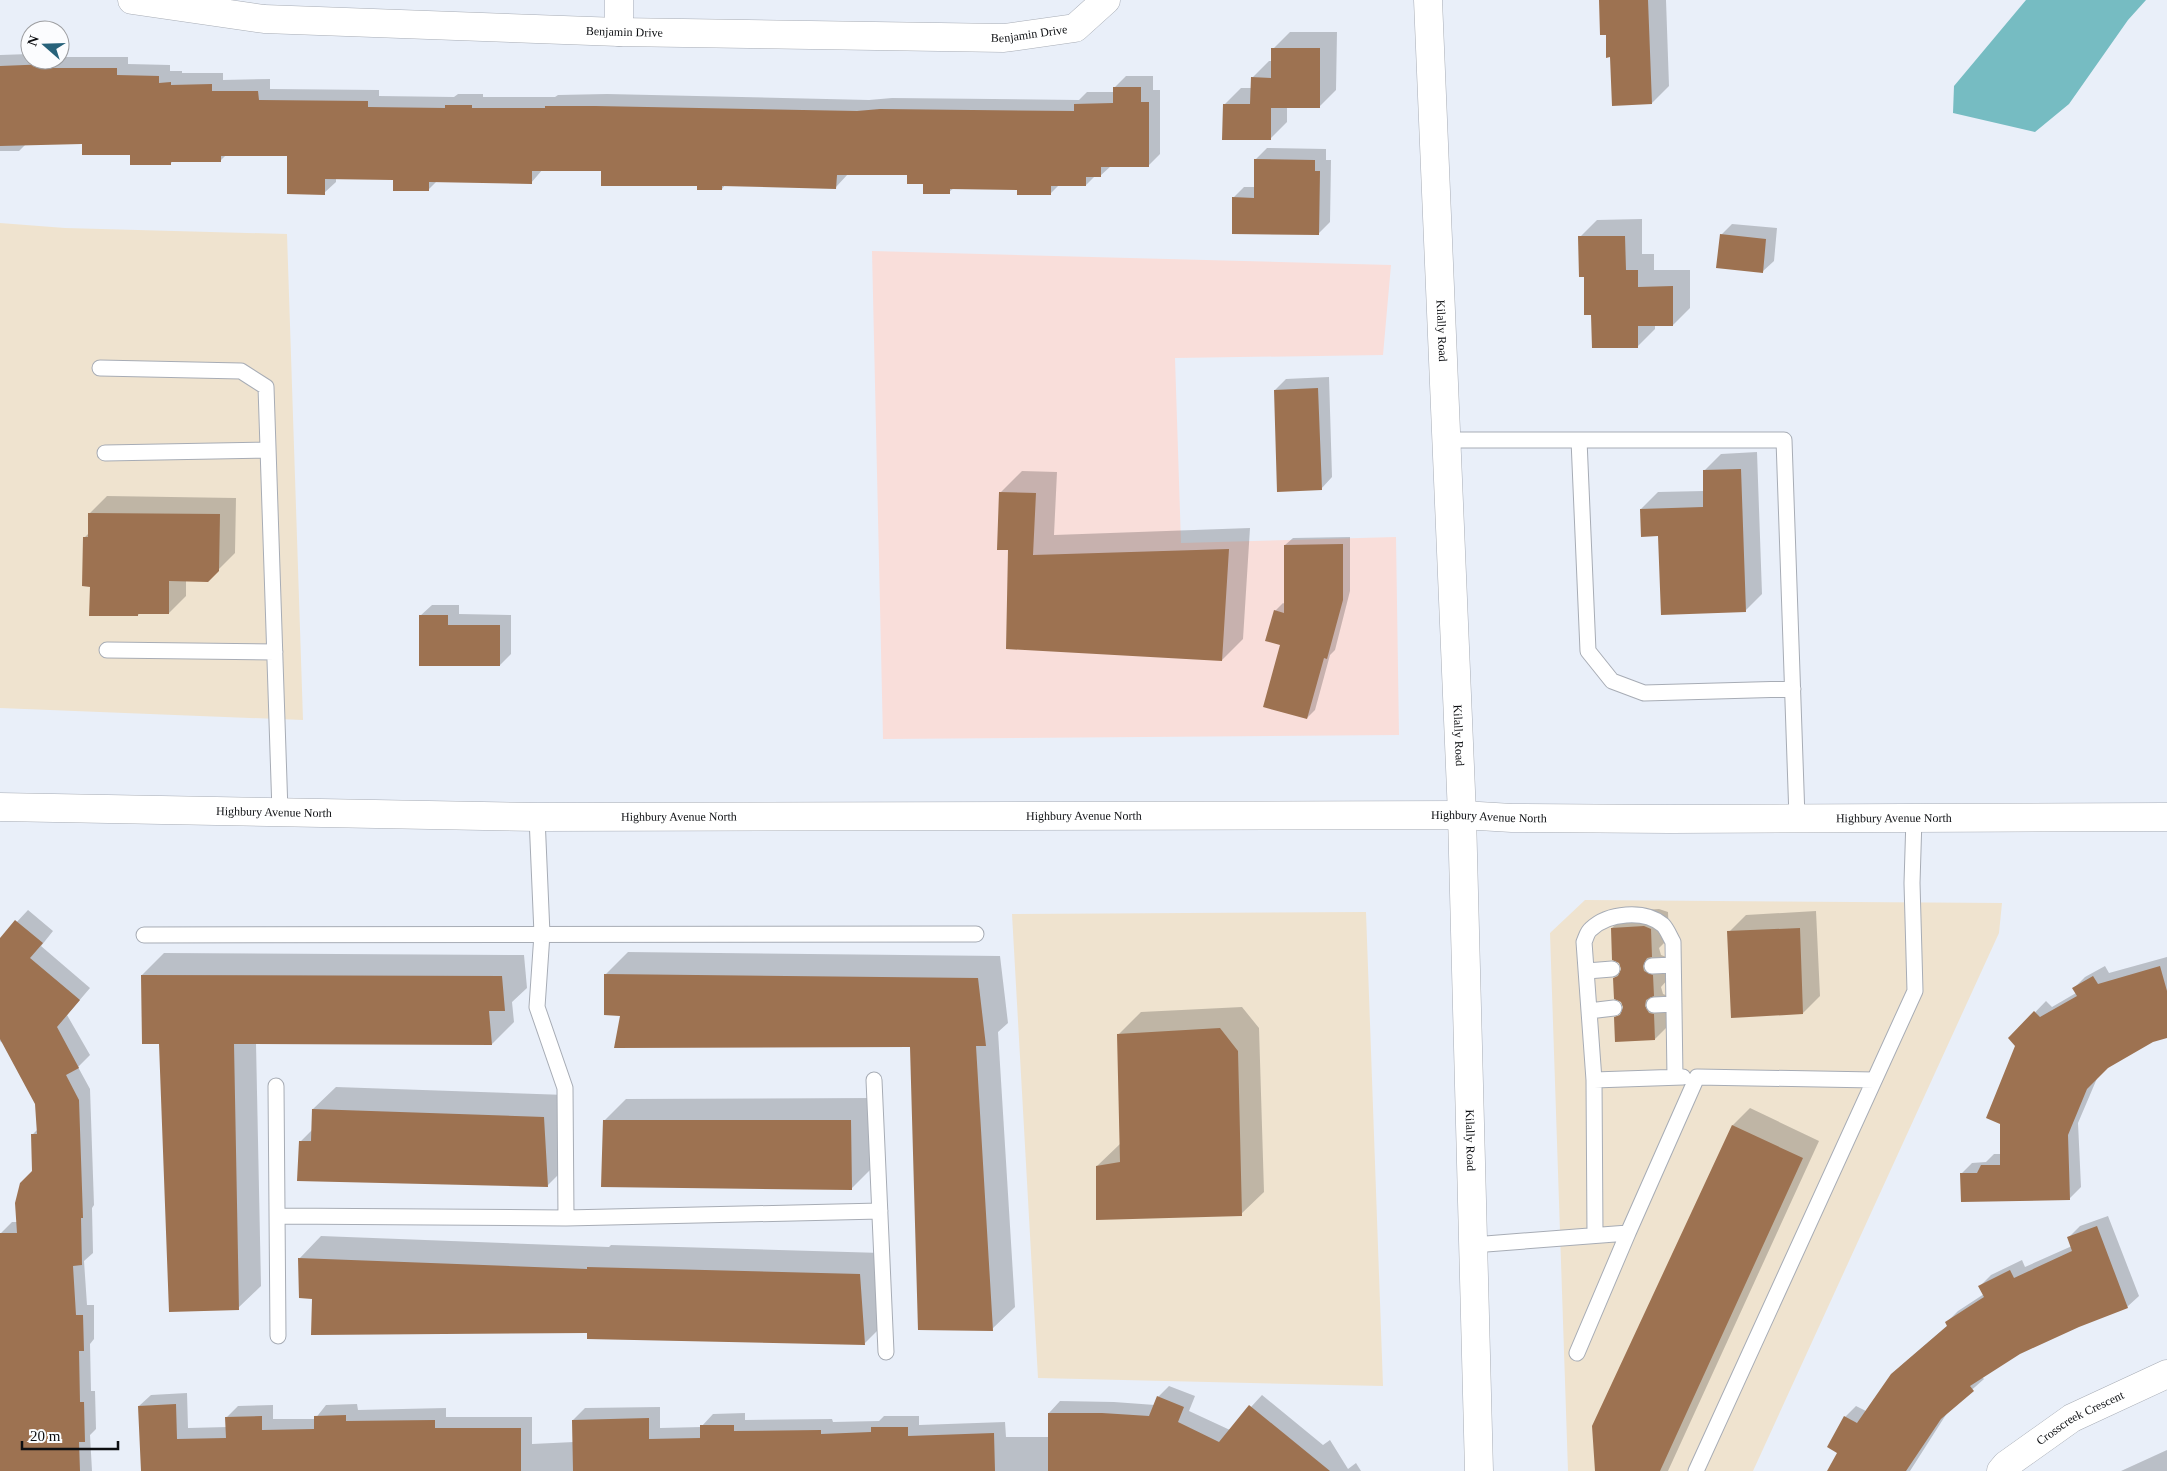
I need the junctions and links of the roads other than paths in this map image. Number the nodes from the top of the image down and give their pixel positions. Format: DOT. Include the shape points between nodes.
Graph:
graph roads {
  1 [pos="132,0"];
  2 [pos="619,0"];
  3 [pos="1106,0"];
  4 [pos="1428,0"];
  5 [pos="620,32"];
  6 [pos="100,368"];
  7 [pos="1446,440"];
  8 [pos="1579,440"];
  9 [pos="268,450"];
  10 [pos="105,453"];
  11 [pos="107,650"];
  12 [pos="275,652"];
  13 [pos="1793,689"];
  14 [pos="0,807"];
  15 [pos="280,812"];
  16 [pos="1462,815"];
  17 [pos="537,817"];
  18 [pos="2167,817"];
  19 [pos="1797,818"];
  20 [pos="1914,818"];
  21 [pos="542,934"];
  22 [pos="976,934"];
  23 [pos="144,935"];
  24 [pos="1673,965"];
  25 [pos="1652,966"];
  26 [pos="1612,969"];
  27 [pos="1586,971"];
  28 [pos="1674,1004"];
  29 [pos="1654,1005"];
  30 [pos="1614,1008"];
  31 [pos="1589,1011"];
  32 [pos="1675,1077"];
  33 [pos="1697,1077"];
  34 [pos="874,1080"];
  35 [pos="1594,1080"];
  36 [pos="1874,1080"];
  37 [pos="276,1086"];
  38 [pos="880,1211"];
  39 [pos="278,1216"];
  40 [pos="566,1218"];
  41 [pos="1628,1233"];
  42 [pos="1595,1235"];
  43 [pos="1473,1245"];
  44 [pos="278,1336"];
  45 [pos="886,1352"];
  46 [pos="1577,1353"];
  47 [pos="2167,1374"];
  48 [pos="1479,1471"];
  49 [pos="1696,1471"];
  50 [pos="2001,1471"];
  1 -- 5 [label="street, Benjamin Drive" via="264,19"];
  2 -- 5 [label="street"];
  3 -- 5 [label="street, Benjamin Drive" via="1074,28 1004,38"];
  4 -- 7 [label="street, Kilally Road"];
  6 -- 9 [label="lane" via="242,371 266,386"];
  7 -- 8 [label="lane"];
  7 -- 16 [label="street, Kilally Road"];
  8 -- 13 [label="lane" via="1588,651 1612,681 1644,693"];
  8 -- 13 [label="lane" via="1784,440"];
  9 -- 10 [label="lane"];
  9 -- 12 [label="lane"];
  11 -- 12 [label="lane"];
  12 -- 15 [label="lane"];
  13 -- 19 [label="lane"];
  14 -- 15 [label="street, Highbury Avenue North"];
  15 -- 17 [label="street, Highbury Avenue North"];
  16 -- 17 [label="street, Highbury Avenue North"];
  16 -- 19 [label="street, Highbury Avenue North" via="1512,818"];
  16 -- 43 [label="street, Kilally Road"];
  17 -- 21 [label="lane"];
  18 -- 20 [label="street, Highbury Avenue North"];
  19 -- 20 [label="street, Highbury Avenue North"];
  20 -- 36 [label="lane" via="1915,991"];
  21 -- 22 [label="lane"];
  21 -- 23 [label="lane"];
  21 -- 40 [label="lane" via="537,1007 565,1088"];
  24 -- 25 [label="lane"];
  24 -- 27 [label="lane" via="1673,942 1664,926 1649,918 1627,915 1608,918 1589,930 1584,942"];
  24 -- 28 [label="lane"];
  26 -- 27 [label="lane"];
  27 -- 31 [label="lane"];
  28 -- 29 [label="lane"];
  28 -- 32 [label="lane"];
  30 -- 31 [label="lane"];
  31 -- 35 [label="lane"];
  32 -- 33 [label="lane"];
  32 -- 35 [label="lane"];
  33 -- 36 [label="lane"];
  33 -- 41 [label="lane"];
  34 -- 38 [label="lane"];
  35 -- 42 [label="lane"];
  36 -- 49 [label="lane"];
  37 -- 39 [label="lane"];
  38 -- 40 [label="lane"];
  38 -- 45 [label="lane"];
  39 -- 40 [label="lane"];
  39 -- 44 [label="lane"];
  41 -- 42 [label="lane"];
  41 -- 46 [label="lane"];
  42 -- 43 [label="lane"];
  43 -- 48 [label="street, Kilally Road"];
  47 -- 50 [label="street, Crosscreek Crescent" via="2072,1418"];
}
